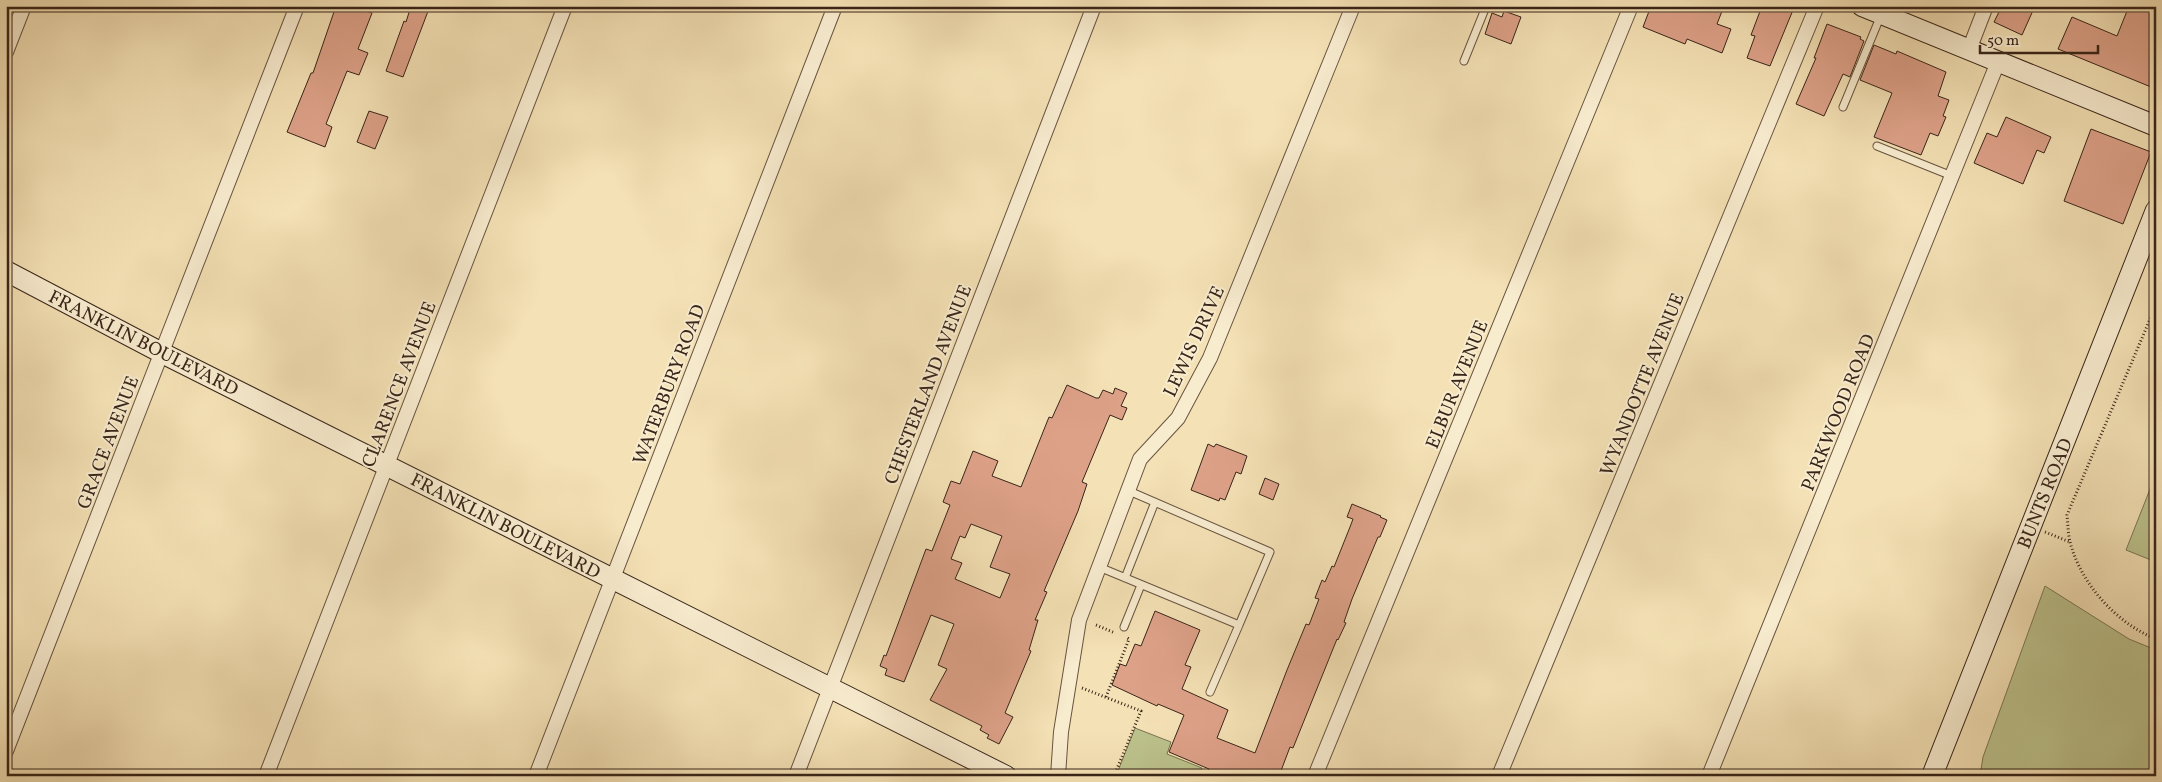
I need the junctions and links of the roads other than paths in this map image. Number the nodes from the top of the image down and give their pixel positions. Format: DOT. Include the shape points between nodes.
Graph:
graph roads {
  1 [pos="24,6"];
  2 [pos="297,6"];
  3 [pos="565,6"];
  4 [pos="835,6"];
  5 [pos="1094,6"];
  6 [pos="1353,6"];
  7 [pos="1492,6"];
  8 [pos="1817,6"];
  9 [pos="1862,6"];
  10 [pos="1986,6"];
  11 [pos="1629,7"];
  12 [pos="1881,14"];
  13 [pos="1969,50"];
  14 [pos="6,52"];
  15 [pos="1464,61"];
  16 [pos="1998,62"];
  17 [pos="1844,107"];
  18 [pos="2156,126"];
  19 [pos="1877,146"];
  20 [pos="1952,176"];
  21 [pos="2156,210"];
  22 [pos="6,271"];
  23 [pos="162,353"];
  24 [pos="387,465"];
  25 [pos="1129,491"];
  26 [pos="1155,502"];
  27 [pos="1099,568"];
  28 [pos="1125,578"];
  29 [pos="613,579"];
  30 [pos="1141,585"];
  31 [pos="1239,625"];
  32 [pos="1124,627"];
  33 [pos="830,687"];
  34 [pos="1210,692"];
  35 [pos="6,751"];
  36 [pos="266,776"];
  37 [pos="536,776"];
  38 [pos="796,776"];
  39 [pos="1006,776"];
  40 [pos="1058,776"];
  41 [pos="1315,776"];
  42 [pos="1499,776"];
  43 [pos="1709,776"];
  44 [pos="1932,776"];
  1 -- 14 [label="street"];
  2 -- 23 [label="street, GRACE AVENUE"];
  3 -- 24 [label="street, CLARENCE AVENUE"];
  4 -- 29 [label="street, WATERBURY ROAD"];
  5 -- 33 [label="street, CHESTERLAND AVENUE"];
  6 -- 25 [label="street, LEWIS DRIVE" via="1210,358 1178,418 1140,459"];
  7 -- 15 [label="lane" via="1485,9"];
  8 -- 42 [label="street, WYANDOTTE AVENUE"];
  9 -- 12 [label="street"];
  10 -- 13 [label="street"];
  11 -- 41 [label="street, ELBUR AVENUE"];
  12 -- 13 [label="street"];
  12 -- 17 [label="lane"];
  13 -- 16 [label="street"];
  16 -- 18 [label="street"];
  16 -- 20 [label="street, PARKWOOD ROAD"];
  19 -- 20 [label="lane"];
  20 -- 43 [label="street, PARKWOOD ROAD"];
  21 -- 44 [label="street, BUNTS ROAD"];
  22 -- 23 [label="street, FRANKLIN BOULEVARD"];
  23 -- 24 [label="street, FRANKLIN BOULEVARD"];
  23 -- 35 [label="street, GRACE AVENUE"];
  24 -- 29 [label="street, FRANKLIN BOULEVARD"];
  24 -- 36 [label="street, CLARENCE AVENUE"];
  25 -- 26 [label="lane"];
  25 -- 27 [label="street, LEWIS DRIVE"];
  26 -- 28 [label="lane"];
  26 -- 31 [label="lane" via="1270,552"];
  27 -- 28 [label="lane"];
  27 -- 40 [label="street, LEWIS DRIVE" via="1079,620 1060,732"];
  28 -- 30 [label="lane"];
  29 -- 33 [label="street, FRANKLIN BOULEVARD"];
  29 -- 37 [label="street, WATERBURY ROAD"];
  30 -- 31 [label="lane"];
  30 -- 32 [label="lane"];
  31 -- 34 [label="lane"];
  33 -- 38 [label="street, CHESTERLAND AVENUE"];
  33 -- 39 [label="street, FRANKLIN BOULEVARD"];
}
